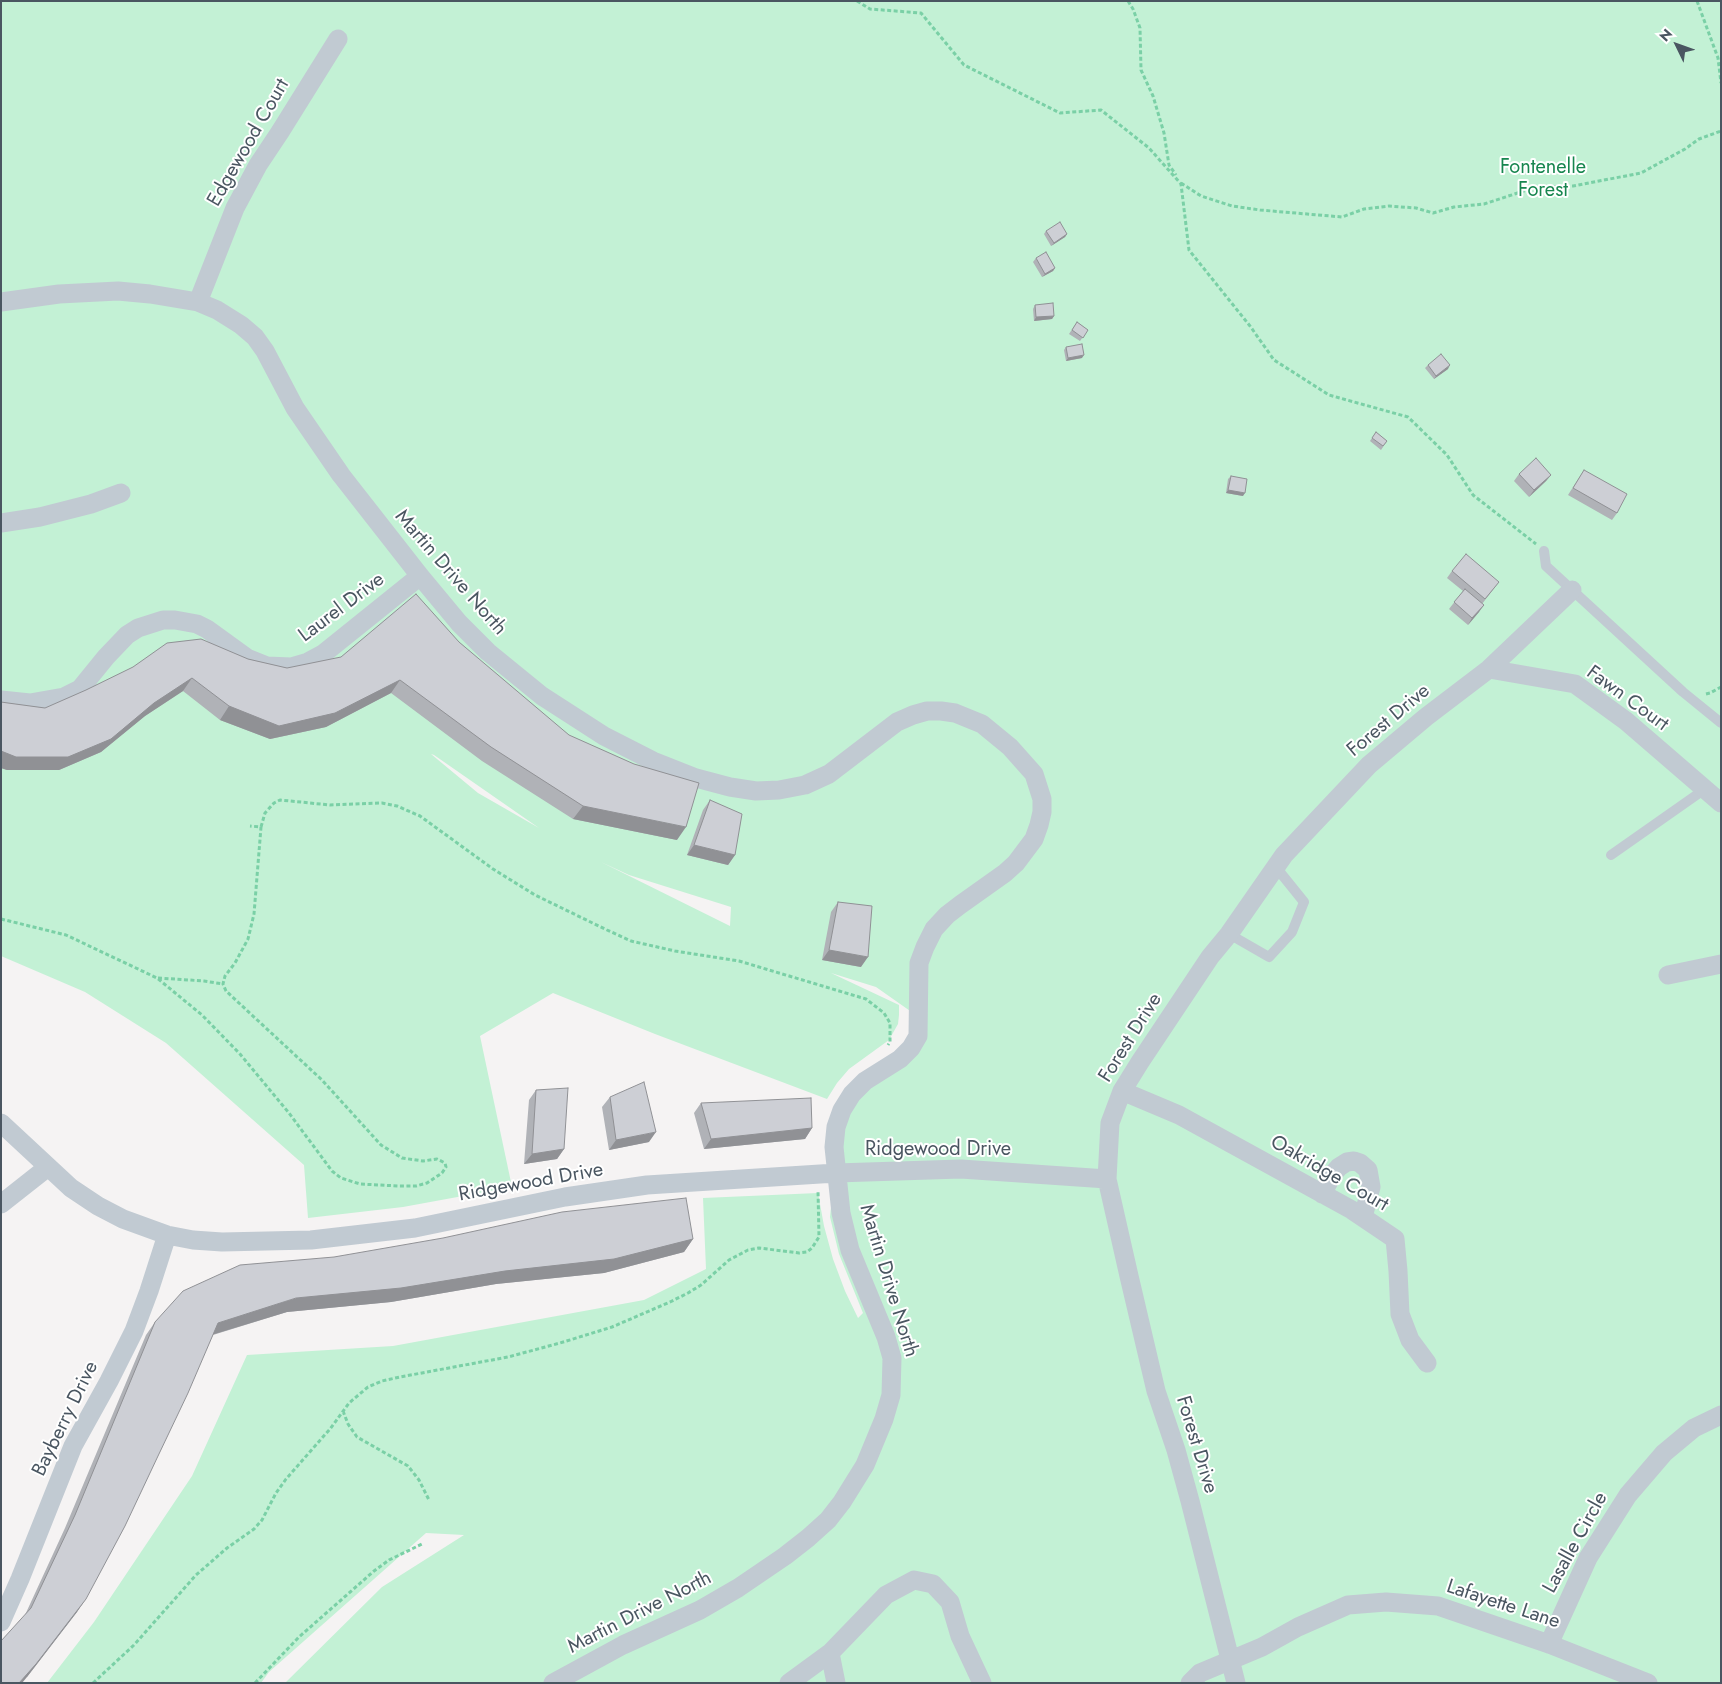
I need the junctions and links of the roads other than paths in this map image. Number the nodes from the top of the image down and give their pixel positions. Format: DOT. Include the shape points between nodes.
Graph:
graph roads {
  1 [pos="338,39"];
  2 [pos="1,302"];
  3 [pos="198,302"];
  4 [pos="121,493"];
  5 [pos="1,523"];
  6 [pos="1544,551"];
  7 [pos="420,576"];
  8 [pos="1572,590"];
  9 [pos="1489,669"];
  10 [pos="1,700"];
  11 [pos="1721,723"];
  12 [pos="1705,789"];
  13 [pos="1721,803"];
  14 [pos="1611,855"];
  15 [pos="1275,866"];
  16 [pos="1229,934"];
  17 [pos="1721,964"];
  18 [pos="1668,975"];
  19 [pos="1122,1091"];
  20 [pos="1,1123"];
  21 [pos="48,1167"];
  22 [pos="836,1173"];
  23 [pos="1107,1179"];
  24 [pos="1322,1194"];
  25 [pos="1,1204"];
  26 [pos="1363,1218"];
  27 [pos="167,1235"];
  28 [pos="1427,1363"];
  29 [pos="1721,1415"];
  30 [pos="1,1622"];
  31 [pos="1549,1644"];
  32 [pos="830,1653"];
  33 [pos="1230,1659"];
  34 [pos="553,1683"];
  35 [pos="789,1683"];
  36 [pos="836,1683"];
  37 [pos="982,1683"];
  38 [pos="1190,1683"];
  39 [pos="1236,1683"];
  40 [pos="1648,1683"];
  1 -- 3 [label="street, Edgewood Court" via="239,200"];
  2 -- 3 [label="street, Martin Drive North" via="59,294 118,292"];
  3 -- 7 [label="street, Martin Drive North" via="241,325 255,338 316,440 364,507"];
  4 -- 5 [label="street" via="40,517"];
  6 -- 8 [label="lane" via="1546,566"];
  7 -- 10 [label="street, Laurel Drive" via="323,654 308,662 291,667 267,666 248,658 197,624 163,620 127,636 80,689 64,697 30,703"];
  7 -- 22 [label="street, Martin Drive North" via="488,652 542,696 604,736 696,778 756,791 805,785 829,774 897,722 927,711 941,711 982,724 1010,747 1034,774 1042,806 1034,839 1006,873 960,904 934,929 918,964 918,1036 900,1059 865,1081 842,1110 834,1147"];
  8 -- 9 [label="street, Forest Drive"];
  8 -- 11 [label="lane"];
  9 -- 12 [label="street, Fawn Court" via="1575,684 1626,721"];
  9 -- 15 [label="street, Forest Drive" via="1369,764"];
  12 -- 13 [label="street, Fawn Court"];
  12 -- 14 [label="lane"];
  15 -- 16 [label="street, Forest Drive"];
  15 -- 16 [label="lane" via="1304,902 1292,932 1269,957"];
  16 -- 19 [label="street, Forest Drive" via="1210,957"];
  17 -- 18 [label="street"];
  19 -- 23 [label="street, Forest Drive" via="1110,1123"];
  19 -- 24 [label="street, Oakridge Court" via="1179,1115"];
  20 -- 21 [label="street, Ridgewood Drive"];
  21 -- 25 [label="street"];
  21 -- 27 [label="street, Ridgewood Drive" via="98,1206 122,1219"];
  22 -- 23 [label="street, Ridgewood Drive" via="961,1169"];
  22 -- 27 [label="street, Ridgewood Drive" via="647,1185 565,1197 415,1228 311,1240 222,1242"];
  22 -- 34 [label="street, Martin Drive North" via="850,1250 892,1358 891,1395 884,1419 854,1485 828,1520 808,1538 738,1588"];
  23 -- 33 [label="street, Forest Drive" via="1156,1391 1176,1450"];
  24 -- 26 [label="street, Oakridge Court"];
  24 -- 26 [label="street" via="1339,1167 1347,1162 1360,1163 1368,1170 1371,1187"];
  26 -- 28 [label="street, Oakridge Court" via="1394,1239 1400,1314 1410,1340"];
  27 -- 30 [label="street, Bayberry Drive" via="134,1331 73,1446"];
  29 -- 31 [label="street, Lasalle Circle" via="1694,1428 1664,1453 1628,1495 1588,1558"];
  31 -- 33 [label="street, Lafayette Lane" via="1438,1606 1386,1602 1348,1605"];
  31 -- 40 [label="street, Lafayette Lane"];
  32 -- 35 [label="street"];
  32 -- 36 [label="street"];
  32 -- 37 [label="street" via="886,1595 914,1580 933,1584 950,1602 960,1636"];
  33 -- 38 [label="street, Lafayette Lane" via="1200,1673"];
  33 -- 39 [label="street, Forest Drive"];
}
